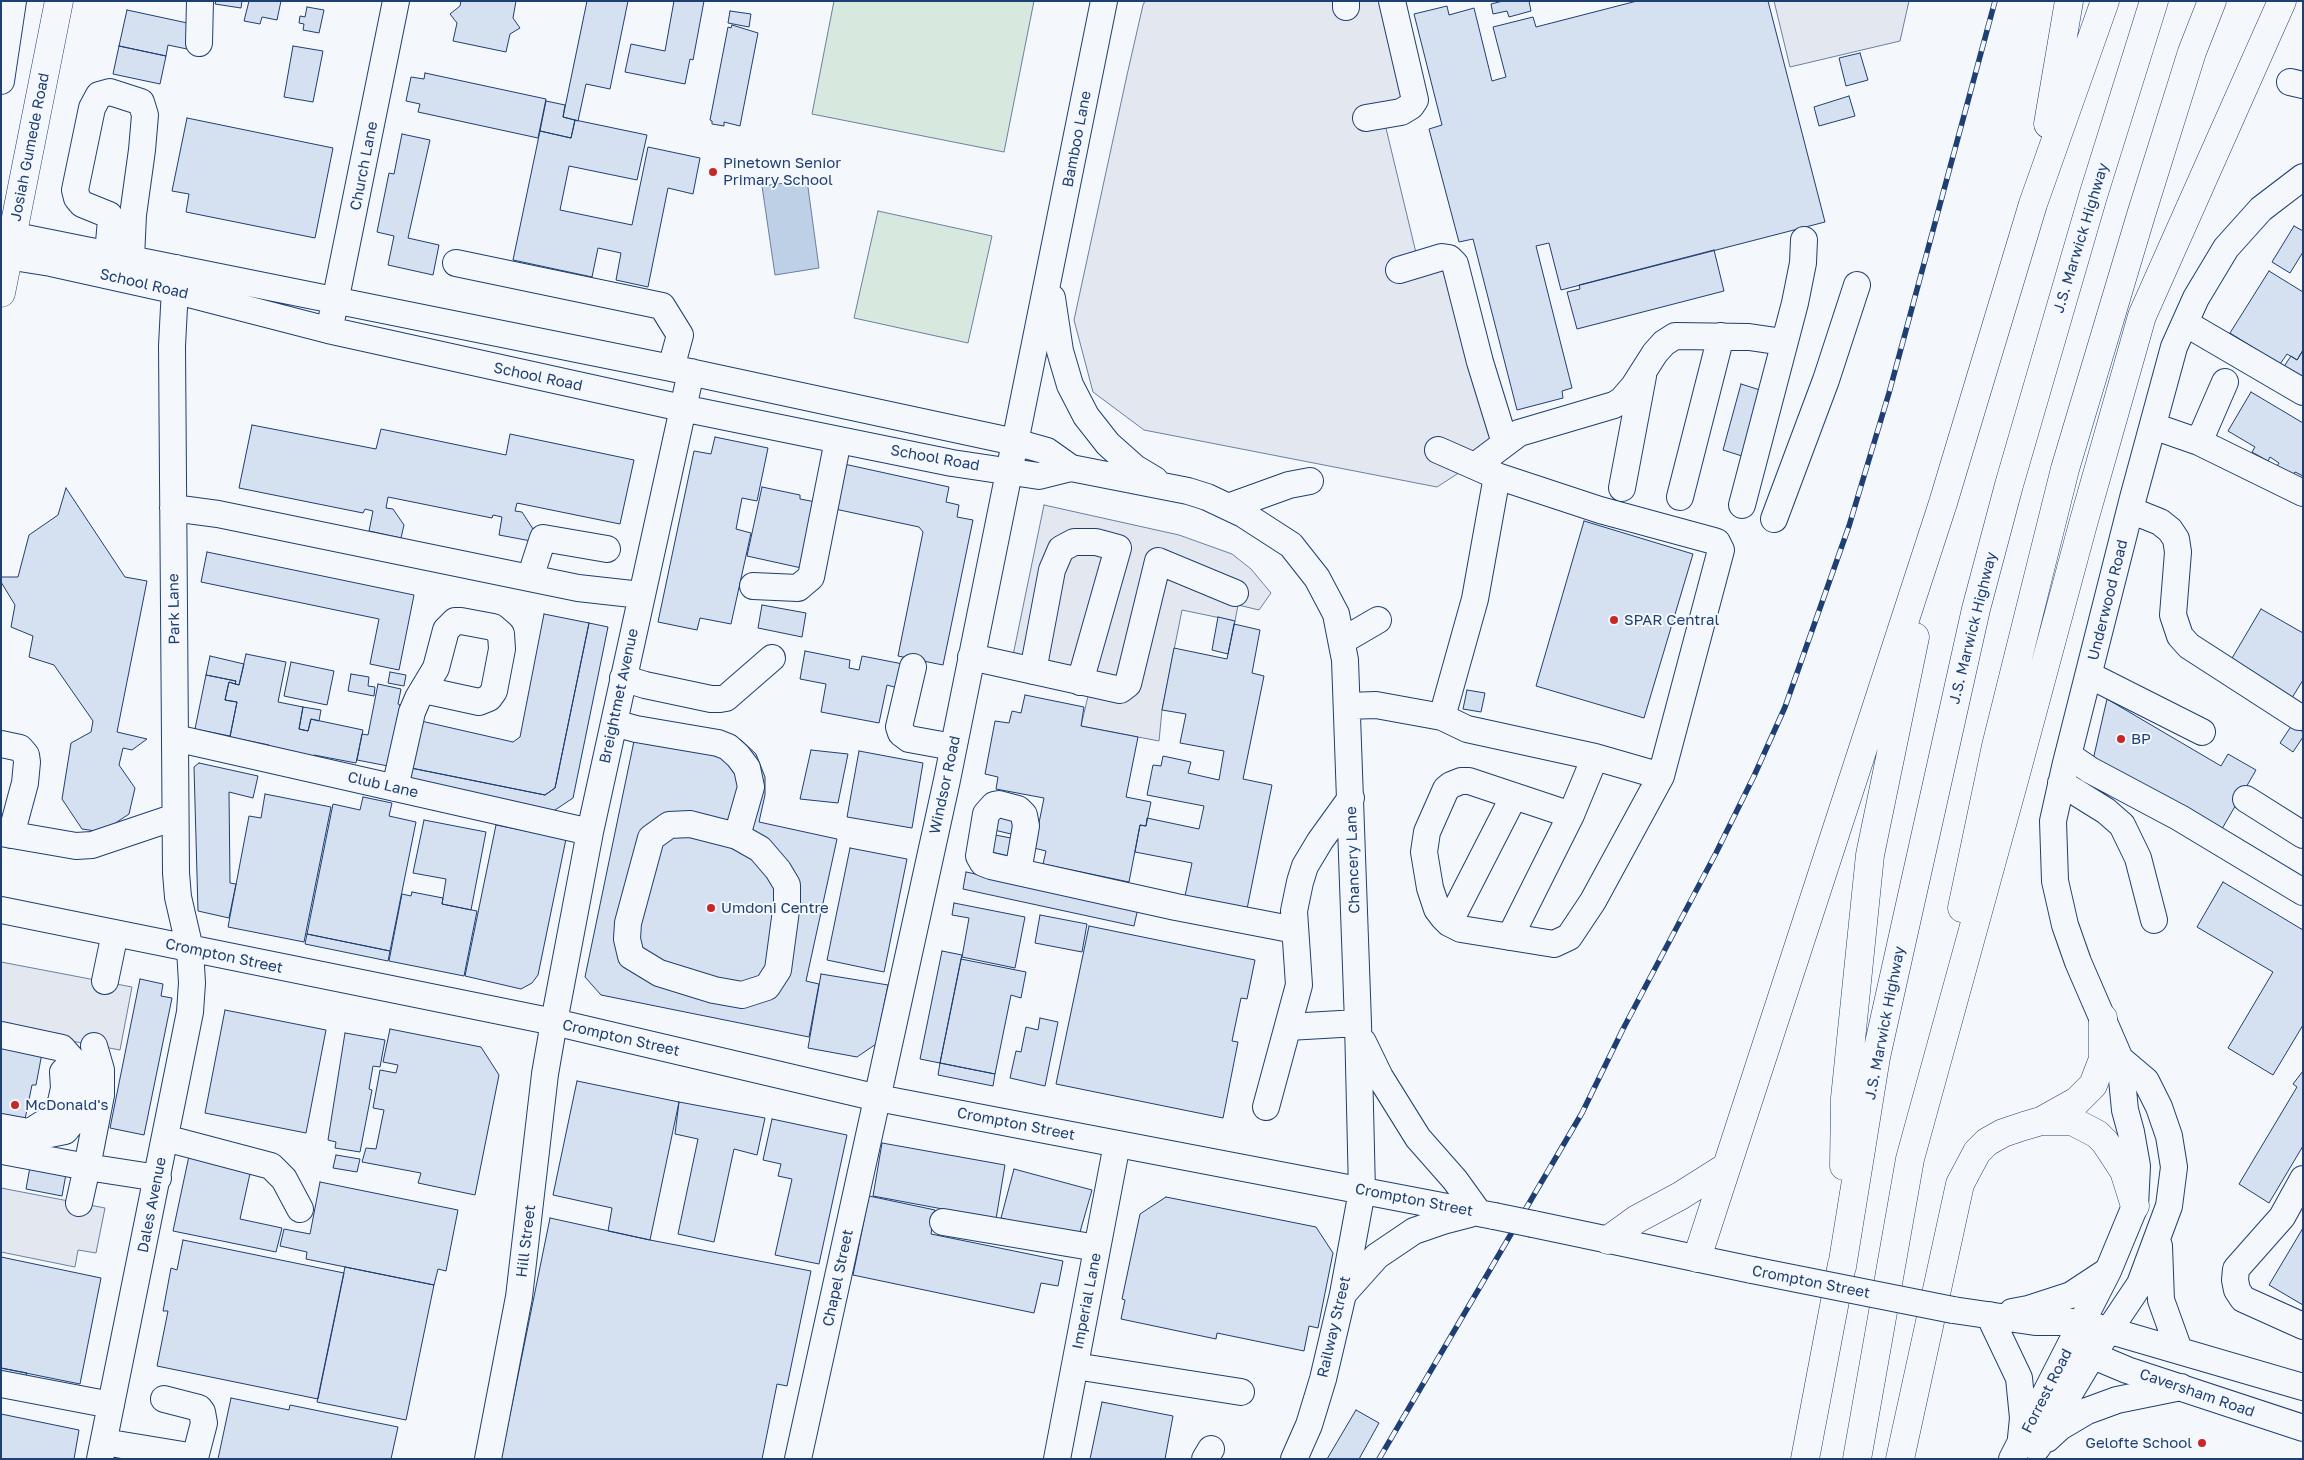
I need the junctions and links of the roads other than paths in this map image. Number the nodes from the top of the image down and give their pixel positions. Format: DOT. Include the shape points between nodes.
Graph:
graph roads {
  1 [pos="6,1"];
  2 [pos="13,1"];
  3 [pos="59,1"];
  4 [pos="200,1"];
  5 [pos="396,1"];
  6 [pos="1104,1"];
  7 [pos="1392,1"];
  8 [pos="2069,1"];
  9 [pos="2105,1"];
  10 [pos="2154,1"];
  11 [pos="2212,1"];
  12 [pos="2282,1"];
  13 [pos="1,16"];
  14 [pos="199,43"];
  15 [pos="1,81"];
  16 [pos="1366,118"];
  17 [pos="2303,178"];
  18 [pos="2033,204"];
  19 [pos="1804,240"];
  20 [pos="6,245"];
  21 [pos="120,256"];
  22 [pos="456,263"];
  23 [pos="1399,270"];
  24 [pos="1050,278"];
  25 [pos="175,279"];
  26 [pos="1857,285"];
  27 [pos="1,293"];
  28 [pos="338,299"];
  29 [pos="2185,323"];
  30 [pos="328,330"];
  31 [pos="1721,336"];
  32 [pos="1783,342"];
  33 [pos="681,370"];
  34 [pos="1644,370"];
  35 [pos="2225,382"];
  36 [pos="2303,392"];
  37 [pos="682,408"];
  38 [pos="2153,426"];
  39 [pos="838,440"];
  40 [pos="1016,442"];
  41 [pos="1758,442"];
  42 [pos="2199,442"];
  43 [pos="1505,443"];
  44 [pos="1438,450"];
  45 [pos="1799,452"];
  46 [pos="1071,468"];
  47 [pos="1010,471"];
  48 [pos="1486,471"];
  49 [pos="1310,481"];
  50 [pos="1165,486"];
  51 [pos="1622,488"];
  52 [pos="2303,493"];
  53 [pos="1680,497"];
  54 [pos="1943,503"];
  55 [pos="1742,505"];
  56 [pos="1228,507"];
  57 [pos="173,508"];
  58 [pos="2130,510"];
  59 [pos="1774,519"];
  60 [pos="1291,545"];
  61 [pos="1118,548"];
  62 [pos="607,549"];
  63 [pos="1158,561"];
  64 [pos="530,578"];
  65 [pos="753,586"];
  66 [pos="1235,593"];
  67 [pos="641,595"];
  68 [pos="1378,620"];
  69 [pos="1342,641"];
  70 [pos="971,657"];
  71 [pos="772,658"];
  72 [pos="913,667"];
  73 [pos="1033,671"];
  74 [pos="2089,675"];
  75 [pos="624,678"];
  76 [pos="1080,682"];
  77 [pos="424,690"];
  78 [pos="1347,706"];
  79 [pos="1442,717"];
  80 [pos="2300,717"];
  81 [pos="614,723"];
  82 [pos="2202,732"];
  83 [pos="175,738"];
  84 [pos="1,744"];
  85 [pos="953,748"];
  86 [pos="2068,755"];
  87 [pos="1595,757"];
  88 [pos="1661,776"];
  89 [pos="2061,783"];
  90 [pos="395,788"];
  91 [pos="1514,796"];
  92 [pos="1351,798"];
  93 [pos="2246,799"];
  94 [pos="1571,815"];
  95 [pos="176,817"];
  96 [pos="590,832"];
  97 [pos="6,834"];
  98 [pos="737,836"];
  99 [pos="2303,836"];
  100 [pos="1018,872"];
  101 [pos="2303,892"];
  102 [pos="1,910"];
  103 [pos="2154,920"];
  104 [pos="1449,924"];
  105 [pos="1296,930"];
  106 [pos="115,933"];
  107 [pos="1510,937"];
  108 [pos="190,949"];
  109 [pos="105,982"];
  110 [pos="2103,1018"];
  111 [pos="554,1022"];
  112 [pos="1288,1027"];
  113 [pos="1359,1028"];
  114 [pos="1,1035"];
  115 [pos="94,1046"];
  116 [pos="2120,1059"];
  117 [pos="878,1098"];
  118 [pos="1266,1107"];
  119 [pos="2042,1121"];
  120 [pos="165,1138"];
  121 [pos="2,1139"];
  122 [pos="1117,1144"];
  123 [pos="1910,1159"];
  124 [pos="87,1167"];
  125 [pos="1726,1167"];
  126 [pos="158,1178"];
  127 [pos="2303,1179"];
  128 [pos="1362,1190"];
  129 [pos="79,1203"];
  130 [pos="2135,1206"];
  131 [pos="300,1209"];
  132 [pos="1486,1214"];
  133 [pos="943,1222"];
  134 [pos="2159,1238"];
  135 [pos="1608,1240"];
  136 [pos="1097,1248"];
  137 [pos="1697,1258"];
  138 [pos="1842,1267"];
  139 [pos="2108,1271"];
  140 [pos="1343,1294"];
  141 [pos="1989,1316"];
  142 [pos="2034,1322"];
  143 [pos="2080,1322"];
  144 [pos="2303,1326"];
  145 [pos="2110,1330"];
  146 [pos="2179,1350"];
  147 [pos="2081,1351"];
  148 [pos="1075,1366"];
  149 [pos="1,1384"];
  150 [pos="2181,1387"];
  151 [pos="2303,1387"];
  152 [pos="1242,1392"];
  153 [pos="164,1399"];
  154 [pos="111,1406"];
  155 [pos="2303,1428"];
  156 [pos="102,1450"];
  157 [pos="2025,1452"];
  158 [pos="488,1459"];
  159 [pos="798,1459"];
  160 [pos="1057,1459"];
  161 [pos="1294,1459"];
  162 [pos="1805,1459"];
  163 [pos="1857,1459"];
  164 [pos="1900,1459"];
  1 -- 13 [label="street"];
  2 -- 15 [label="street"];
  3 -- 20 [label="main road, Josiah Gumede Road"];
  4 -- 14 [label="street"];
  5 -- 28 [label="street, Church Lane"];
  6 -- 24 [label="street, Bamboo Lane"];
  7 -- 16 [label="street" via="1415,100 1412,106 1400,112"];
  8 -- 18 [label="main road"];
  9 -- 18 [label="main road"];
  10 -- 138 [label="main road, J.S. Marwick Highway" via="2090,205 1976,609 1876,1057"];
  11 -- 123 [label="main road" via="2192,52 2065,469 1996,746"];
  12 -- 123 [label="main road" via="2142,316"];
  17 -- 29 [label="street, Underwood Road" via="2260,209 2226,248"];
  18 -- 54 [label="main road"];
  19 -- 32 [label="street" via="1801,275"];
  20 -- 21 [label="street, School Road"];
  20 -- 25 [label="street, School Road" via="51,263"];
  20 -- 27 [label="main road, Josiah Gumede Road"];
  21 -- 21 [label="street" via="109,215 82,204 75,190 92,108 98,95 110,92 141,102 145,115 133,215"];
  21 -- 25 [label="street, School Road"];
  22 -- 33 [label="street, Breightmet Avenue" via="662,306 680,335"];
  23 -- 43 [label="street" via="1442,257 1455,264"];
  24 -- 40 [label="street, Bamboo Lane"];
  24 -- 50 [label="street, Bamboo Lane" via="1060,351 1070,385 1086,416 1108,444 1128,462"];
  25 -- 28 [label="street, School Road"];
  25 -- 30 [label="street, School Road"];
  25 -- 57 [label="street, Park Lane"];
  26 -- 45 [label="street"];
  28 -- 30 [label="street, Church Lane"];
  28 -- 33 [label="street, School Road"];
  29 -- 36 [label="street"];
  29 -- 38 [label="street, Underwood Road" via="2174,347"];
  30 -- 37 [label="street, School Road"];
  31 -- 32 [label="street"];
  31 -- 34 [label="street" via="1675,336 1660,348"];
  31 -- 53 [label="street"];
  32 -- 41 [label="street"];
  33 -- 37 [label="street, Breightmet Avenue"];
  33 -- 40 [label="street, School Road"];
  34 -- 43 [label="street" via="1628,394 1614,404 1519,433"];
  34 -- 51 [label="street"];
  35 -- 42 [label="street"];
  37 -- 39 [label="street, School Road"];
  37 -- 67 [label="street, Breightmet Avenue"];
  38 -- 42 [label="street"];
  38 -- 58 [label="street, Underwood Road"];
  39 -- 47 [label="street, School Road"];
  39 -- 65 [label="street" via="811,577 798,588"];
  40 -- 46 [label="street, School Road" via="1047,451"];
  40 -- 47 [label="street, Bamboo Lane"];
  41 -- 45 [label="street"];
  41 -- 55 [label="street"];
  42 -- 52 [label="street"];
  43 -- 48 [label="street"];
  44 -- 48 [label="street"];
  45 -- 59 [label="street"];
  46 -- 47 [label="street, School Road" via="1039,476"];
  46 -- 50 [label="street, School Road"];
  47 -- 70 [label="street, Windsor Road"];
  48 -- 79 [label="street" via="1475,600"];
  48 -- 88 [label="street" via="1600,510 1714,541 1720,546 1721,555"];
  49 -- 56 [label="street" via="1289,484"];
  50 -- 56 [label="street, School Road" via="1207,497"];
  54 -- 125 [label="main road"];
  54 -- 138 [label="main road" via="1870,855 1846,1098"];
  56 -- 60 [label="street, School Road"];
  57 -- 64 [label="street" via="204,511"];
  57 -- 83 [label="street, Park Lane"];
  58 -- 74 [label="street, Underwood Road"];
  58 -- 80 [label="street" via="2160,522 2176,539 2178,552 2173,615 2180,636 2189,646"];
  60 -- 69 [label="street, Chancery Lane" via="1317,578 1336,614"];
  61 -- 63 [label="street"];
  61 -- 73 [label="street" via="1096,542 1074,542 1061,548 1052,570"];
  61 -- 76 [label="street"];
  62 -- 64 [label="street" via="543,538"];
  63 -- 66 [label="street"];
  63 -- 76 [label="street" via="1128,684 1114,690"];
  64 -- 67 [label="street" via="578,588"];
  67 -- 75 [label="street, Breightmet Avenue"];
  68 -- 69 [label="street"];
  69 -- 78 [label="street, Chancery Lane"];
  70 -- 73 [label="street"];
  70 -- 85 [label="street, Windsor Road"];
  71 -- 75 [label="street" via="726,698 720,699"];
  72 -- 85 [label="street" via="899,727 901,733 908,739"];
  73 -- 76 [label="street"];
  74 -- 82 [label="street"];
  74 -- 86 [label="street, Underwood Road"];
  75 -- 81 [label="street, Breightmet Avenue"];
  77 -- 90 [label="street" via="412,712"];
  78 -- 79 [label="street" via="1376,705"];
  78 -- 92 [label="street, Chancery Lane"];
  79 -- 87 [label="street" via="1467,729"];
  81 -- 96 [label="street, Breightmet Avenue"];
  81 -- 98 [label="street" via="718,743 738,756 747,768 750,787"];
  83 -- 90 [label="street, Club Lane"];
  83 -- 95 [label="street, Park Lane"];
  84 -- 97 [label="street" via="20,748 27,762 25,783"];
  85 -- 117 [label="street, Windsor Road"];
  86 -- 89 [label="street, Underwood Road"];
  86 -- 101 [label="street"];
  87 -- 88 [label="street"];
  87 -- 94 [label="street"];
  88 -- 107 [label="street" via="1570,937 1554,944"];
  89 -- 103 [label="street" via="2122,825 2138,858"];
  89 -- 110 [label="street, Underwood Road" via="2053,821 2055,881 2065,925"];
  90 -- 96 [label="street, Club Lane"];
  91 -- 94 [label="street"];
  91 -- 104 [label="street"];
  91 -- 104 [label="street" via="1469,781 1446,789 1427,832 1424,852 1427,878 1437,909"];
  92 -- 105 [label="street" via="1306,866 1294,911"];
  92 -- 113 [label="street, Chancery Lane"];
  93 -- 99 [label="street"];
  94 -- 107 [label="street"];
  95 -- 97 [label="street" via="92,845 76,846"];
  95 -- 108 [label="street, Park Lane" via="178,898"];
  96 -- 111 [label="street, Breightmet Avenue"];
  98 -- 98 [label="street" via="760,849 787,885 778,970 767,987 742,995 714,990 659,973 631,956 628,923 651,838 669,825 690,824"];
  100 -- 105 [label="street"];
  102 -- 106 [label="street, Crompton Street"];
  104 -- 107 [label="street"];
  105 -- 112 [label="street" via="1299,984"];
  106 -- 108 [label="street, Crompton Street"];
  106 -- 109 [label="street"];
  108 -- 111 [label="street, Crompton Street"];
  108 -- 120 [label="street, Dales Avenue" via="190,1012"];
  110 -- 116 [label="street, Underwood Road"];
  110 -- 119 [label="main road" via="2103,1059 2093,1085 2077,1101"];
  111 -- 117 [label="street, Crompton Street"];
  111 -- 158 [label="street, Hill Street" via="519,1297"];
  112 -- 113 [label="street"];
  112 -- 118 [label="street"];
  113 -- 128 [label="street, Chancery Lane"];
  113 -- 132 [label="street" via="1380,1077 1418,1138"];
  114 -- 121 [label="street" via="62,1048 77,1065 81,1083 76,1112 66,1131 30,1132"];
  115 -- 124 [label="street" via="101,1070 101,1095"];
  116 -- 130 [label="street, Underwood Road" via="2125,1110 2137,1166"];
  116 -- 134 [label="street, Underwood Road" via="2146,1081 2169,1136 2174,1167 2170,1206"];
  117 -- 122 [label="street, Crompton Street"];
  117 -- 159 [label="street, Chapel Street"];
  119 -- 130 [label="main road" via="2072,1121 2097,1134 2124,1171"];
  119 -- 164 [label="main road" via="2003,1133 1987,1142 1977,1152 1960,1184"];
  120 -- 126 [label="street, Dales Avenue"];
  120 -- 131 [label="street" via="271,1166 284,1179"];
  121 -- 124 [label="street"];
  122 -- 128 [label="street, Crompton Street"];
  122 -- 136 [label="street, Imperial Lane"];
  123 -- 163 [label="main road"];
  124 -- 126 [label="street"];
  124 -- 129 [label="street"];
  125 -- 135 [label="main road" via="1637,1219"];
  125 -- 137 [label="main road"];
  126 -- 154 [label="street, Dales Avenue"];
  127 -- 144 [label="street" via="2282,1217 2236,1269 2235,1280 2244,1299"];
  128 -- 132 [label="street, Crompton Street"];
  128 -- 140 [label="street, Railway Street"];
  130 -- 139 [label="street, Underwood Road"];
  132 -- 135 [label="street, Crompton Street, bridge"];
  132 -- 140 [label="street" via="1443,1221 1414,1232 1377,1256"];
  133 -- 136 [label="street"];
  134 -- 145 [label="street, Underwood Road" via="2140,1284"];
  134 -- 146 [label="street" via="2161,1300"];
  135 -- 137 [label="street, Crompton Street"];
  136 -- 148 [label="street, Imperial Lane"];
  137 -- 141 [label="street, Crompton Street, bridge"];
  138 -- 162 [label="main road"];
  139 -- 141 [label="street" via="2071,1295 2028,1309"];
  139 -- 143 [label="street, Underwood Road"];
  140 -- 161 [label="street, Railway Street" via="1323,1378 1309,1425"];
  141 -- 142 [label="street, Crompton Street"];
  141 -- 157 [label="street" via="2019,1378"];
  142 -- 143 [label="street, Crompton Street"];
  142 -- 147 [label="street, Crompton Street"];
  143 -- 145 [label="street, Crompton Street"];
  143 -- 147 [label="street, Forrest Road"];
  145 -- 146 [label="street"];
  145 -- 147 [label="street, Forrest Road"];
  146 -- 151 [label="street"];
  147 -- 150 [label="street, Caversham Road"];
  147 -- 157 [label="street, Forrest Road"];
  148 -- 152 [label="street"];
  148 -- 160 [label="street, Imperial Lane"];
  149 -- 154 [label="street"];
  150 -- 155 [label="street, Caversham Road"];
  150 -- 157 [label="street" via="2117,1400 2088,1412"];
  153 -- 156 [label="street" via="199,1408 202,1412 204,1424 196,1454"];
  154 -- 156 [label="street, Dales Avenue"];
}
